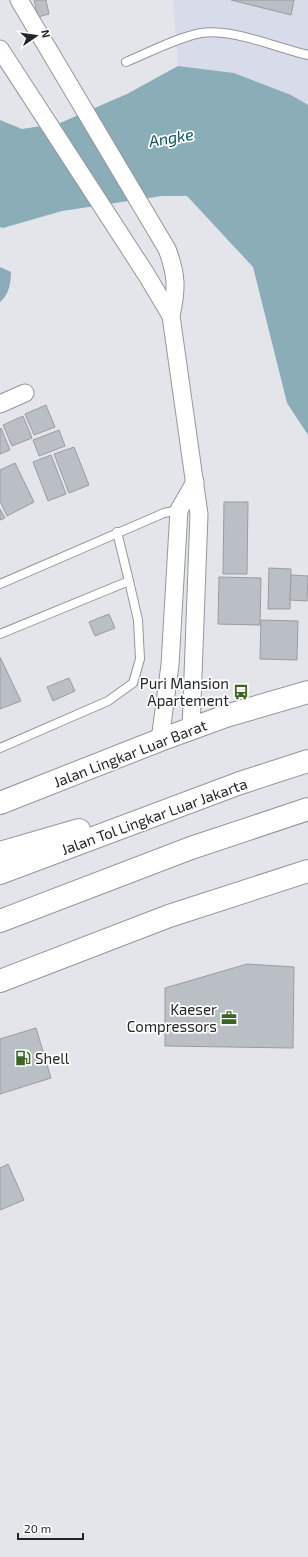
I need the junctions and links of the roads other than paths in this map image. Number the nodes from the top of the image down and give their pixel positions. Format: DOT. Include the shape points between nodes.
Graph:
graph roads {
  1 [pos="19,0"];
  2 [pos="0,48"];
  3 [pos="308,55"];
  4 [pos="126,62"];
  5 [pos="170,316"];
  6 [pos="25,393"];
  7 [pos="0,404"];
  8 [pos="195,482"];
  9 [pos="178,510"];
  10 [pos="199,514"];
  11 [pos="117,532"];
  12 [pos="129,581"];
  13 [pos="0,584"];
  14 [pos="0,634"];
  15 [pos="308,692"];
  16 [pos="191,729"];
  17 [pos="160,740"];
  18 [pos="0,748"];
  19 [pos="308,761"];
  20 [pos="240,783"];
  21 [pos="0,803"];
  22 [pos="308,809"];
  23 [pos="0,853"];
  24 [pos="308,871"];
  25 [pos="0,873"];
  26 [pos="0,921"];
  27 [pos="0,981"];
  1 -- 5 [label="street" via="167,249 174,268 175,284 175,299"];
  2 -- 5 [label="street" via="146,274"];
  3 -- 4 [label="lane" via="233,34 202,33"];
  5 -- 8 [label="street"];
  6 -- 7 [label="street"];
  8 -- 9 [label="street"];
  8 -- 10 [label="street"];
  9 -- 10 [label="street"];
  9 -- 11 [label="lane"];
  9 -- 17 [label="street" via="170,665"];
  10 -- 16 [label="street"];
  11 -- 12 [label="lane"];
  11 -- 13 [label="lane"];
  12 -- 14 [label="lane"];
  12 -- 18 [label="lane" via="138,620 140,658 133,683 108,701"];
  15 -- 16 [label="main road, Jalan Lingkar Luar Barat"];
  16 -- 17 [label="main road, Jalan Lingkar Luar Barat"];
  17 -- 21 [label="main road, Jalan Lingkar Luar Barat"];
  19 -- 20 [label="main road, Jalan Tol Lingkar Luar Jakarta"];
  20 -- 23 [label="main road"];
  20 -- 25 [label="main road, Jalan Tol Lingkar Luar Jakarta"];
  22 -- 26 [label="main road" via="191,848"];
  24 -- 27 [label="main road" via="169,916"];
}
